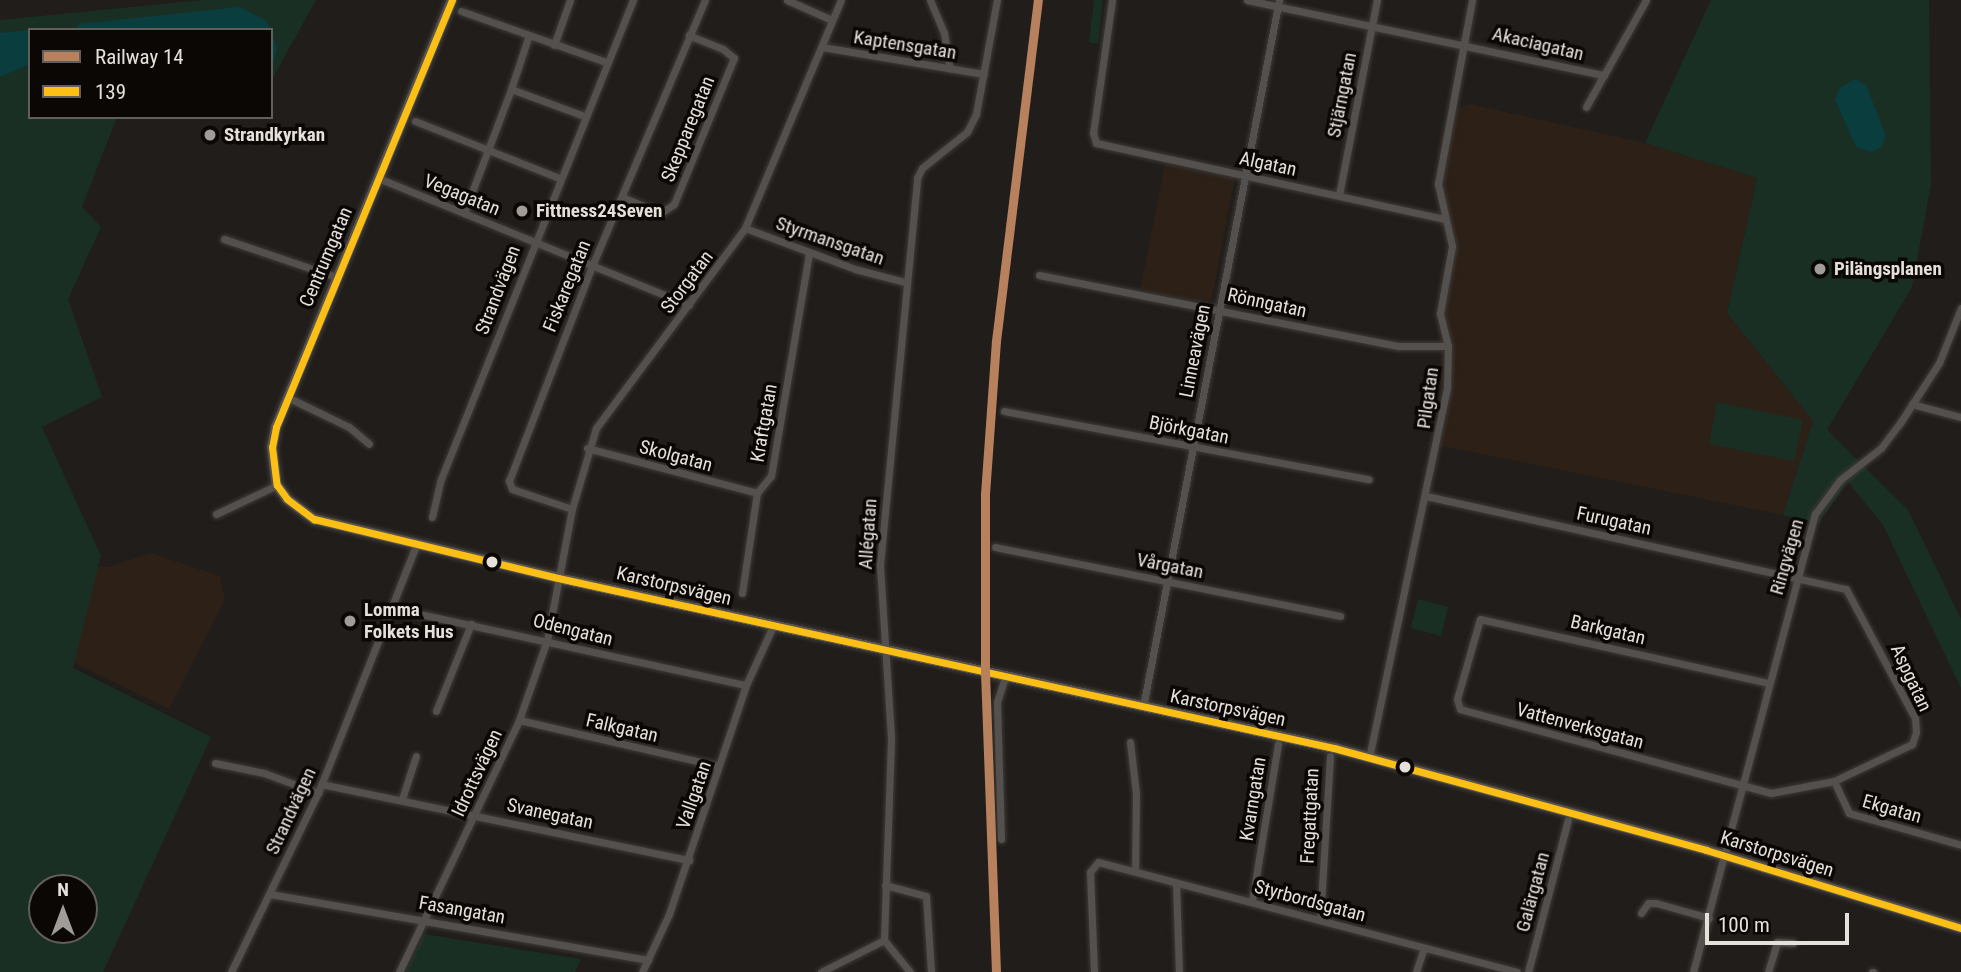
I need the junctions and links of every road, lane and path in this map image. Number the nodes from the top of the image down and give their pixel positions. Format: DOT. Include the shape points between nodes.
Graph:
graph roads {
  1 [pos="452,0"];
  2 [pos="570,0"];
  3 [pos="633,0"];
  4 [pos="705,0"];
  5 [pos="787,0"];
  6 [pos="841,0"];
  7 [pos="930,0"];
  8 [pos="997,0"];
  9 [pos="1112,0"];
  10 [pos="1247,0"];
  11 [pos="1377,0"];
  12 [pos="1472,0"];
  13 [pos="1646,0"];
  14 [pos="1278,3"];
  15 [pos="461,11"];
  16 [pos="832,20"];
  17 [pos="1372,24"];
  18 [pos="529,35"];
  19 [pos="689,35"];
  20 [pos="1463,43"];
  21 [pos="554,45"];
  22 [pos="822,47"];
  23 [pos="606,62"];
  24 [pos="950,69"];
  25 [pos="984,74"];
  26 [pos="1604,75"];
  27 [pos="511,89"];
  28 [pos="1586,107"];
  29 [pos="584,116"];
  30 [pos="415,121"];
  31 [pos="488,150"];
  32 [pos="1244,174"];
  33 [pos="378,178"];
  34 [pos="559,178"];
  35 [pos="1339,195"];
  36 [pos="622,197"];
  37 [pos="464,213"];
  38 [pos="1444,219"];
  39 [pos="745,228"];
  40 [pos="223,239"];
  41 [pos="533,242"];
  42 [pos="809,253"];
  43 [pos="592,266"];
  44 [pos="1039,275"];
  45 [pos="336,277"];
  46 [pos="905,282"];
  47 [pos="689,305"];
  48 [pos="1219,309"];
  49 [pos="1961,309"];
  50 [pos="1448,346"];
  51 [pos="286,397"];
  52 [pos="1912,404"];
  53 [pos="1004,411"];
  54 [pos="1961,417"];
  55 [pos="369,444"];
  56 [pos="1192,446"];
  57 [pos="587,448"];
  58 [pos="1369,479"];
  59 [pos="277,485"];
  60 [pos="757,493"];
  61 [pos="1426,496"];
  62 [pos="572,509"];
  63 [pos="216,513"];
  64 [pos="432,517"];
  65 [pos="418,542"];
  66 [pos="995,547"];
  67 [pos="1796,576"];
  68 [pos="558,578"];
  69 [pos="1167,581"];
  70 [pos="742,593"];
  71 [pos="392,608"];
  72 [pos="1340,616"];
  73 [pos="471,624"];
  74 [pos="773,626"];
  75 [pos="547,640"];
  76 [pos="886,651"];
  77 [pos="1467,658"];
  78 [pos="1005,677"];
  79 [pos="1769,683"];
  80 [pos="746,685"];
  81 [pos="1143,708"];
  82 [pos="436,711"];
  83 [pos="519,720"];
  84 [pos="1130,742"];
  85 [pos="1278,744"];
  86 [pos="1330,756"];
  87 [pos="416,757"];
  88 [pos="1368,758"];
  89 [pos="215,763"];
  90 [pos="718,766"];
  91 [pos="1834,781"];
  92 [pos="321,784"];
  93 [pos="1743,786"];
  94 [pos="318,793"];
  95 [pos="402,799"];
  96 [pos="477,814"];
  97 [pos="1568,820"];
  98 [pos="1000,839"];
  99 [pos="1961,845"];
  100 [pos="1725,856"];
  101 [pos="689,860"];
  102 [pos="1135,871"];
  103 [pos="1177,883"];
  104 [pos="885,885"];
  105 [pos="270,894"];
  106 [pos="1252,901"];
  107 [pos="1641,913"];
  108 [pos="1709,918"];
  109 [pos="423,919"];
  110 [pos="1320,920"];
  111 [pos="1961,928"];
  112 [pos="884,940"];
  113 [pos="1793,943"];
  114 [pos="1424,948"];
  115 [pos="648,960"];
  116 [pos="1498,969"];
  117 [pos="231,972"];
  118 [pos="399,972"];
  119 [pos="642,972"];
  120 [pos="821,972"];
  121 [pos="910,972"];
  122 [pos="931,972"];
  123 [pos="1094,972"];
  124 [pos="1179,972"];
  125 [pos="1416,972"];
  126 [pos="1517,972"];
  127 [pos="1528,972"];
  128 [pos="1693,972"];
  129 [pos="1768,972"];
  1 -- 33 [label="street, Centrumgatan"];
  2 -- 21 [label="street"];
  3 -- 23 [label="street, Strandvägen"];
  4 -- 19 [label="street, Fiskaregatan"];
  5 -- 16 [label="street"];
  6 -- 16 [label="street, Storgatan"];
  7 -- 24 [label="street" via="944,33"];
  8 -- 25 [label="street"];
  9 -- 32 [label="street, Algatan" via="1093,133 1096,142"];
  10 -- 14 [label="street, Akaciagatan"];
  11 -- 17 [label="street, Stjärngatan"];
  12 -- 20 [label="street, Pilgatan"];
  13 -- 26 [label="street, Akaciagatan"];
  14 -- 17 [label="street, Akaciagatan"];
  14 -- 32 [label="street, Linneavägen"];
  15 -- 18 [label="street"];
  16 -- 22 [label="street, Storgatan"];
  17 -- 20 [label="street, Akaciagatan"];
  17 -- 35 [label="street, Stjärngatan"];
  18 -- 21 [label="street"];
  18 -- 27 [label="street"];
  19 -- 36 [label="street, Fiskaregatan"];
  19 -- 36 [label="street, Skepparegatan" via="723,48 734,58 674,204 661,213"];
  20 -- 26 [label="street, Akaciagatan"];
  20 -- 38 [label="street, Pilgatan" via="1440,173"];
  21 -- 23 [label="street"];
  22 -- 24 [label="street, Kaptensgatan"];
  22 -- 39 [label="street, Storgatan"];
  23 -- 29 [label="street, Strandvägen"];
  24 -- 25 [label="street, Kaptensgatan"];
  25 -- 46 [label="street, Allégatan" via="976,114 967,132 922,168 917,178"];
  26 -- 28 [label="street"];
  27 -- 29 [label="street"];
  27 -- 31 [label="street"];
  29 -- 34 [label="street, Strandvägen"];
  30 -- 31 [label="street"];
  31 -- 34 [label="street"];
  31 -- 37 [label="street"];
  32 -- 35 [label="street, Algatan"];
  32 -- 48 [label="street, Linneavägen"];
  33 -- 37 [label="street, Vegagatan"];
  33 -- 45 [label="street, Centrumgatan"];
  34 -- 41 [label="street, Strandvägen"];
  35 -- 38 [label="street, Algatan"];
  36 -- 43 [label="street, Fiskaregatan"];
  37 -- 41 [label="street, Vegagatan"];
  38 -- 50 [label="street, Pilgatan" via="1452,246 1440,313"];
  39 -- 42 [label="street, Styrmansgatan"];
  39 -- 47 [label="street, Storgatan"];
  40 -- 45 [label="street"];
  41 -- 43 [label="street, Vegagatan"];
  41 -- 64 [label="street, Strandvägen" via="441,479"];
  42 -- 46 [label="street, Styrmansgatan"];
  42 -- 60 [label="street, Kraftgatan" via="771,476"];
  43 -- 47 [label="street, Vegagatan"];
  43 -- 62 [label="street, Fiskaregatan" via="509,481 512,489"];
  44 -- 48 [label="street, Rönngatan"];
  45 -- 51 [label="street, Centrumgatan"];
  46 -- 76 [label="street, Allégatan" via="880,565"];
  47 -- 57 [label="street, Storgatan"];
  48 -- 50 [label="street, Rönngatan" via="1399,346"];
  48 -- 56 [label="street, Linneavägen"];
  49 -- 52 [label="street, Ringvägen" via="1939,363"];
  50 -- 61 [label="street, Pilgatan" via="1447,387"];
  51 -- 55 [label="street" via="349,427"];
  51 -- 59 [label="street, Centrumgatan" via="272,447"];
  52 -- 54 [label="street"];
  52 -- 67 [label="street, Ringvägen" via="1881,448 1840,480 1824,500 1808,532"];
  53 -- 56 [label="street, Björkgatan"];
  56 -- 58 [label="street, Björkgatan"];
  56 -- 69 [label="street, Linneavägen"];
  57 -- 60 [label="street, Skolgatan"];
  57 -- 62 [label="street, Storgatan"];
  59 -- 63 [label="street"];
  59 -- 65 [label="street, Karstorpsvägen" via="287,499 314,519"];
  60 -- 70 [label="street, Kraftgatan"];
  61 -- 67 [label="street, Furugatan"];
  61 -- 88 [label="street, Pilgatan"];
  62 -- 68 [label="street, Storgatan"];
  65 -- 68 [label="street, Karstorpsvägen"];
  65 -- 71 [label="street, Strandvägen"];
  66 -- 69 [label="street, Vårgatan"];
  67 -- 79 [label="street, Ringvägen"];
  67 -- 91 [label="street, Aspgatan" via="1837,585 1853,595 1915,719 1912,744"];
  68 -- 74 [label="street, Karstorpsvägen"];
  68 -- 75 [label="street, Idrottsvägen"];
  69 -- 72 [label="street, Vårgatan"];
  69 -- 81 [label="street, Linneavägen"];
  71 -- 73 [label="street, Odengatan"];
  71 -- 92 [label="street, Strandvägen"];
  73 -- 75 [label="street, Odengatan"];
  73 -- 82 [label="street"];
  74 -- 76 [label="street, Karstorpsvägen"];
  74 -- 80 [label="street, Vallgatan"];
  75 -- 80 [label="street, Odengatan"];
  75 -- 83 [label="street, Idrottsvägen"];
  76 -- 78 [label="street, Karstorpsvägen"];
  76 -- 104 [label="street, Allégatan" via="891,737"];
  77 -- 79 [label="street, Barkgatan" via="1474,626 1480,619 1489,619"];
  77 -- 93 [label="street, Vattenverksgatan" via="1457,699 1460,709"];
  78 -- 81 [label="street, Karstorpsvägen"];
  78 -- 98 [label="street" via="998,702"];
  79 -- 93 [label="street, Ringvägen"];
  80 -- 90 [label="street, Vallgatan"];
  81 -- 88 [label="street, Karstorpsvägen"];
  83 -- 90 [label="street, Falkgatan"];
  83 -- 96 [label="street, Idrottsvägen"];
  84 -- 102 [label="street" via="1136,794"];
  85 -- 106 [label="street, Kvarngatan"];
  86 -- 110 [label="street, Fregattgatan"];
  87 -- 95 [label="street"];
  88 -- 100 [label="street, Karstorpsvägen"];
  89 -- 94 [label="street" via="264,773"];
  90 -- 101 [label="street, Vallgatan"];
  91 -- 93 [label="street, Aspgatan" via="1771,793"];
  91 -- 99 [label="street, Ekgatan" via="1849,813"];
  92 -- 94 [label="street, Strandvägen"];
  92 -- 95 [label="street, Svanegatan"];
  93 -- 100 [label="street, Ringvägen"];
  94 -- 105 [label="street, Strandvägen"];
  95 -- 96 [label="street, Svanegatan"];
  96 -- 101 [label="street, Svanegatan"];
  96 -- 109 [label="street, Idrottsvägen"];
  97 -- 127 [label="street, Galärgatan"];
  100 -- 108 [label="street, Ringvägen"];
  100 -- 111 [label="street, Karstorpsvägen"];
  101 -- 115 [label="street, Vallgatan"];
  102 -- 103 [label="street, Styrbordsgatan"];
  102 -- 123 [label="street, Styrbordsgatan" via="1094,863 1090,872"];
  103 -- 106 [label="street, Styrbordsgatan"];
  103 -- 124 [label="street"];
  104 -- 112 [label="street, Allégatan"];
  104 -- 122 [label="street" via="926,896"];
  105 -- 109 [label="street, Fasangatan"];
  105 -- 117 [label="street, Strandvägen"];
  106 -- 110 [label="street, Styrbordsgatan"];
  107 -- 108 [label="street" via="1648,903 1656,903"];
  108 -- 128 [label="street, Ringvägen"];
  109 -- 115 [label="street, Fasangatan"];
  109 -- 118 [label="street, Idrottsvägen"];
  110 -- 114 [label="street, Styrbordsgatan"];
  112 -- 120 [label="street"];
  112 -- 121 [label="street"];
  113 -- 129 [label="street" via="1777,942"];
  114 -- 116 [label="street, Styrbordsgatan"];
  114 -- 125 [label="street"];
  115 -- 119 [label="street, Vallgatan"];
  116 -- 126 [label="street, Styrbordsgatan"];
}
